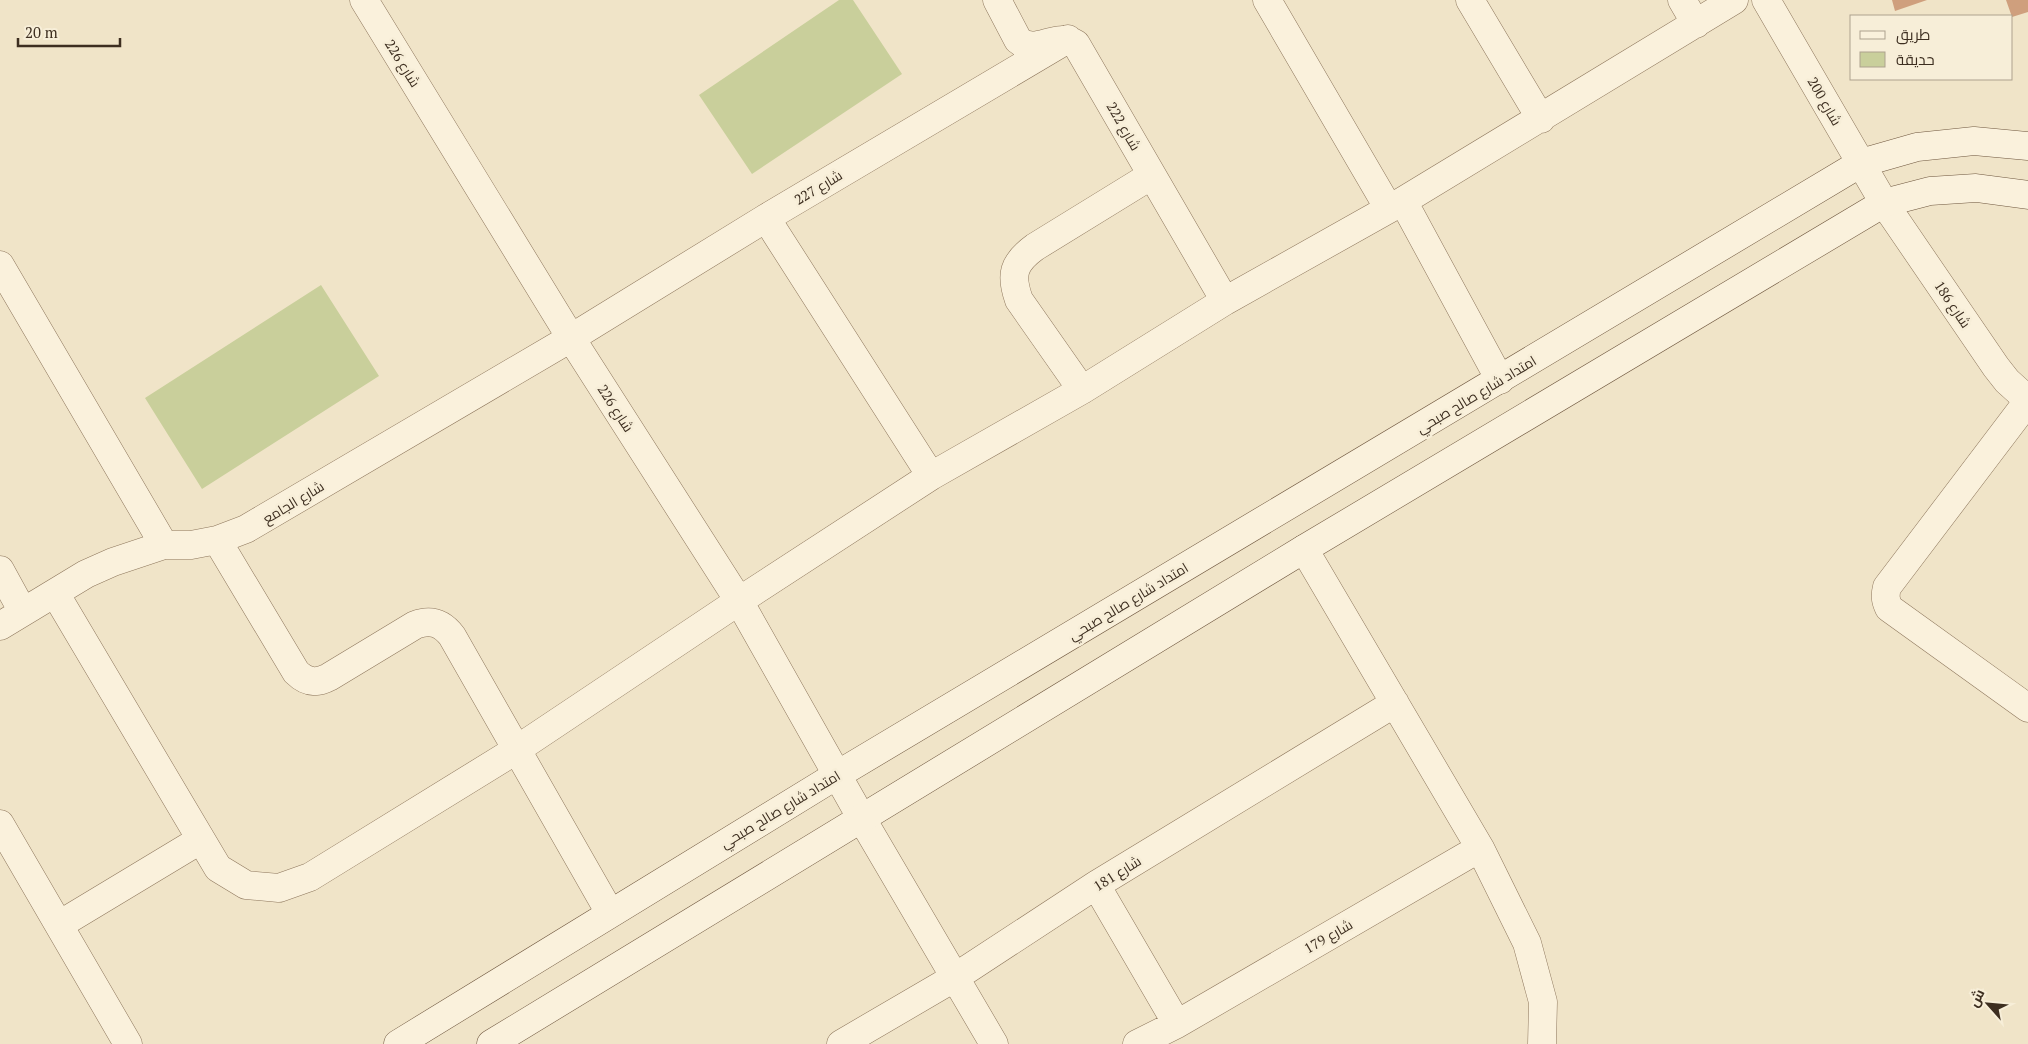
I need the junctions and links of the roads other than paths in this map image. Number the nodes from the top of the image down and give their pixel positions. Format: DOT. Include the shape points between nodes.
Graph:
graph roads {
  1 [pos="364,0"];
  2 [pos="997,0"];
  3 [pos="1267,0"];
  4 [pos="1470,0"];
  5 [pos="1682,0"];
  6 [pos="1734,0"];
  7 [pos="1766,0"];
  8 [pos="1696,24"];
  9 [pos="1068,39"];
  10 [pos="1541,119"];
  11 [pos="2028,146"];
  12 [pos="1861,163"];
  13 [pos="1152,175"];
  14 [pos="2028,195"];
  15 [pos="1884,203"];
  16 [pos="1396,205"];
  17 [pos="766,218"];
  18 [pos="0,265"];
  19 [pos="1225,301"];
  20 [pos="571,338"];
  21 [pos="1500,380"];
  22 [pos="1082,390"];
  23 [pos="2028,401"];
  24 [pos="931,476"];
  25 [pos="217,540"];
  26 [pos="164,545"];
  27 [pos="1304,549"];
  28 [pos="0,570"];
  29 [pos="55,593"];
  30 [pos="739,601"];
  31 [pos="23,612"];
  32 [pos="0,626"];
  33 [pos="2026,702"];
  34 [pos="1395,703"];
  35 [pos="516,750"];
  36 [pos="837,774"];
  37 [pos="862,819"];
  38 [pos="0,824"];
  39 [pos="200,840"];
  40 [pos="1480,848"];
  41 [pos="9,863"];
  42 [pos="1096,886"];
  43 [pos="610,913"];
  44 [pos="59,925"];
  45 [pos="954,978"];
  46 [pos="1176,1024"];
  47 [pos="128,1044"];
  48 [pos="398,1044"];
  49 [pos="491,1044"];
  50 [pos="841,1044"];
  51 [pos="994,1044"];
  52 [pos="1137,1044"];
  53 [pos="1542,1044"];
  1 -- 20 [label="street, شارع 226"];
  2 -- 9 [label="street" via="1023,44 1035,46"];
  3 -- 16 [label="street"];
  4 -- 10 [label="street"];
  5 -- 8 [label="street"];
  6 -- 8 [label="street"];
  7 -- 12 [label="street, شارع 200"];
  8 -- 10 [label="street"];
  9 -- 13 [label="street, شارع 222" via="1076,44"];
  9 -- 17 [label="street, شارع 227"];
  10 -- 16 [label="street"];
  11 -- 12 [label="street, امتداد شارع صالح صبحي" via="1974,141 1917,147"];
  12 -- 15 [label="street, شارع 200"];
  12 -- 21 [label="street, امتداد شارع صالح صبحي"];
  13 -- 19 [label="street, شارع 222"];
  13 -- 22 [label="street" via="1035,247 1023,256 1014,270 1019,300"];
  14 -- 15 [label="street" via="1976,188 1930,191"];
  15 -- 23 [label="street, شارع 186" via="1996,367"];
  15 -- 27 [label="street"];
  16 -- 19 [label="street"];
  16 -- 21 [label="street"];
  17 -- 20 [label="street, شارع 227"];
  17 -- 24 [label="street"];
  18 -- 26 [label="street"];
  19 -- 22 [label="street"];
  20 -- 25 [label="street, شارع الجامع" via="246,530"];
  20 -- 30 [label="street, شارع 226"];
  21 -- 36 [label="street, امتداد شارع صالح صبحي"];
  22 -- 24 [label="street"];
  23 -- 33 [label="street" via="1885,594 1889,608"];
  24 -- 30 [label="street"];
  25 -- 26 [label="street, شارع الجامع" via="191,545"];
  25 -- 35 [label="street" via="302,678 320,681 415,625 436,623 445,627 452,636"];
  26 -- 29 [label="street, شارع الجامع" via="104,566"];
  27 -- 34 [label="street"];
  27 -- 37 [label="street"];
  28 -- 31 [label="street"];
  29 -- 31 [label="street, شارع الجامع"];
  29 -- 39 [label="street"];
  30 -- 35 [label="street"];
  30 -- 36 [label="street, شارع 226"];
  31 -- 32 [label="street, شارع الجامع"];
  34 -- 40 [label="street"];
  34 -- 42 [label="street, شارع 181"];
  35 -- 39 [label="street" via="310,877 279,888 246,885 239,881 218,868"];
  35 -- 43 [label="street"];
  36 -- 37 [label="street, شارع 226"];
  36 -- 43 [label="street, امتداد شارع صالح صبحي"];
  37 -- 45 [label="street, شارع 226"];
  37 -- 49 [label="street"];
  38 -- 41 [label="street"];
  39 -- 44 [label="street"];
  40 -- 46 [label="street, شارع 179"];
  40 -- 53 [label="street" via="1527,943 1543,1002"];
  41 -- 44 [label="street"];
  42 -- 45 [label="street, شارع 181"];
  42 -- 46 [label="street"];
  43 -- 48 [label="street, امتداد شارع صالح صبحي"];
  44 -- 47 [label="street"];
  45 -- 50 [label="street, شارع 181"];
  45 -- 51 [label="street, شارع 226"];
  46 -- 52 [label="street, شارع 179"];
}
